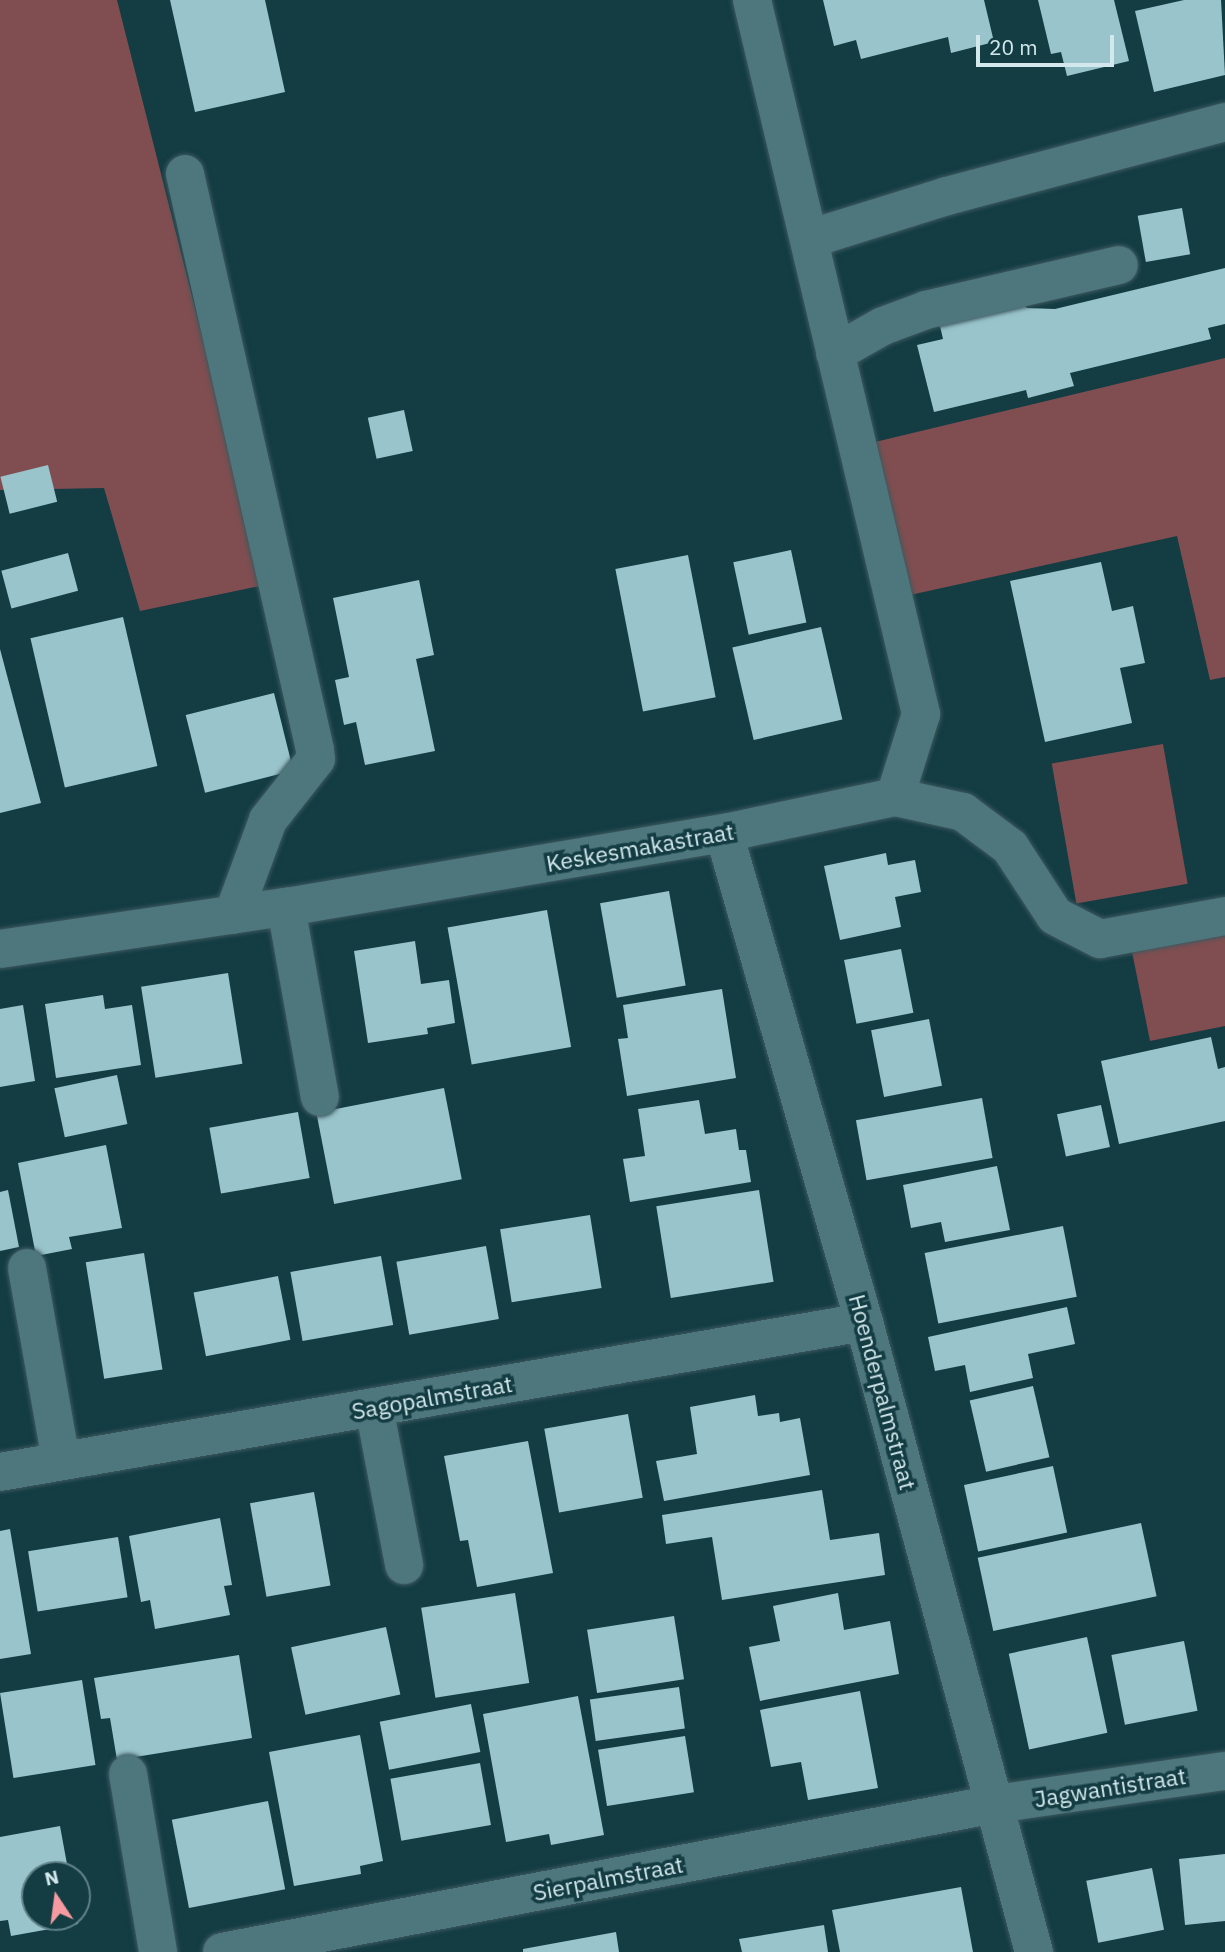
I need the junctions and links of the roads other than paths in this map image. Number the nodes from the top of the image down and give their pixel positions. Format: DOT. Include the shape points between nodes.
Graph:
graph roads {
  1 [pos="752,0"];
  2 [pos="1225,122"];
  3 [pos="185,174"];
  4 [pos="809,239"];
  5 [pos="1119,265"];
  6 [pos="835,353"];
  7 [pos="895,797"];
  8 [pos="724,833"];
  9 [pos="286,906"];
  10 [pos="233,915"];
  11 [pos="1225,916"];
  12 [pos="0,949"];
  13 [pos="320,1097"];
  14 [pos="27,1268"];
  15 [pos="864,1322"];
  16 [pos="374,1407"];
  17 [pos="61,1461"];
  18 [pos="0,1472"];
  19 [pos="404,1564"];
  20 [pos="1225,1770"];
  21 [pos="128,1774"];
  22 [pos="995,1804"];
  23 [pos="158,1952"];
  24 [pos="222,1952"];
  25 [pos="1034,1952"];
  1 -- 4 [label="street"];
  2 -- 4 [label="street" via="947,196"];
  3 -- 10 [label="street" via="316,759 268,820"];
  4 -- 6 [label="street"];
  5 -- 6 [label="street" via="926,310 883,326"];
  6 -- 7 [label="street" via="920,714"];
  7 -- 8 [label="street, Keskesmakastraat"];
  7 -- 11 [label="street, Keskesmakastraat" via="963,812 1010,847 1055,916 1100,939"];
  8 -- 9 [label="street, Keskesmakastraat"];
  8 -- 15 [label="street, Hoenderpalmstraat"];
  9 -- 10 [label="street, Keskesmakastraat"];
  9 -- 13 [label="street"];
  10 -- 12 [label="street, Keskesmakastraat"];
  14 -- 17 [label="street"];
  15 -- 16 [label="street, Sagopalmstraat"];
  15 -- 22 [label="street, Hoenderpalmstraat"];
  16 -- 17 [label="street, Sagopalmstraat"];
  16 -- 19 [label="street"];
  17 -- 18 [label="street, Sagopalmstraat"];
  20 -- 22 [label="street, Jagwantistraat"];
  21 -- 23 [label="street"];
  22 -- 24 [label="street, Sierpalmstraat"];
  22 -- 25 [label="street, Hoenderpalmstraat"];
}
